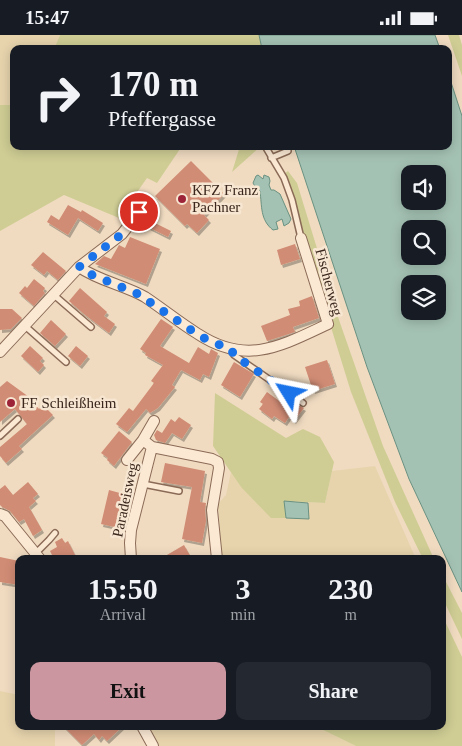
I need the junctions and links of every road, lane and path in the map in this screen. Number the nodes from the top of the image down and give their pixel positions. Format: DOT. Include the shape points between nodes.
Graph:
graph roads {
  1 [pos="267,150"];
  2 [pos="288,150"];
  3 [pos="271,158"];
  4 [pos="147,202"];
  5 [pos="301,238"];
  6 [pos="79,267"];
  7 [pos="54,295"];
  8 [pos="25,326"];
  9 [pos="91,327"];
  10 [pos="231,349"];
  11 [pos="0,352"];
  12 [pos="66,362"];
  13 [pos="303,403"];
  14 [pos="18,419"];
  15 [pos="154,421"];
  16 [pos="0,435"];
  17 [pos="143,440"];
  18 [pos="152,447"];
  19 [pos="127,460"];
  20 [pos="143,483"];
  21 [pos="179,491"];
  22 [pos="0,514"];
  23 [pos="56,533"];
  24 [pos="37,555"];
  25 [pos="39,555"];
  26 [pos="131,555"];
  27 [pos="217,555"];
  28 [pos="144,730"];
  29 [pos="153,746"];
  1 -- 3 [label="lane"];
  2 -- 3 [label="lane"];
  3 -- 5 [label="lane" via="284,178"];
  4 -- 6 [label="street" via="122,234"];
  5 -- 10 [label="street, Fischerweg" via="328,324 269,348 257,351"];
  6 -- 7 [label="street"];
  6 -- 10 [label="street, Fischerweg" via="138,294 200,336"];
  7 -- 8 [label="street"];
  7 -- 9 [label="lane"];
  8 -- 11 [label="street"];
  8 -- 12 [label="lane"];
  10 -- 13 [label="lane, Fischerweg" via="234,355"];
  14 -- 16 [label="lane"];
  15 -- 17 [label="street, Paradeisweg"];
  17 -- 18 [label="street, Paradeisweg"];
  17 -- 19 [label="street, Paradeisweg"];
  18 -- 20 [label="street, Paradeisweg"];
  18 -- 27 [label="street, Paradeisweg" via="218,462 212,510"];
  20 -- 21 [label="lane"];
  20 -- 26 [label="street, Paradeisweg" via="131,531"];
  22 -- 24 [label="street"];
  23 -- 25 [label="lane"];
  28 -- 29 [label="street"];
}
